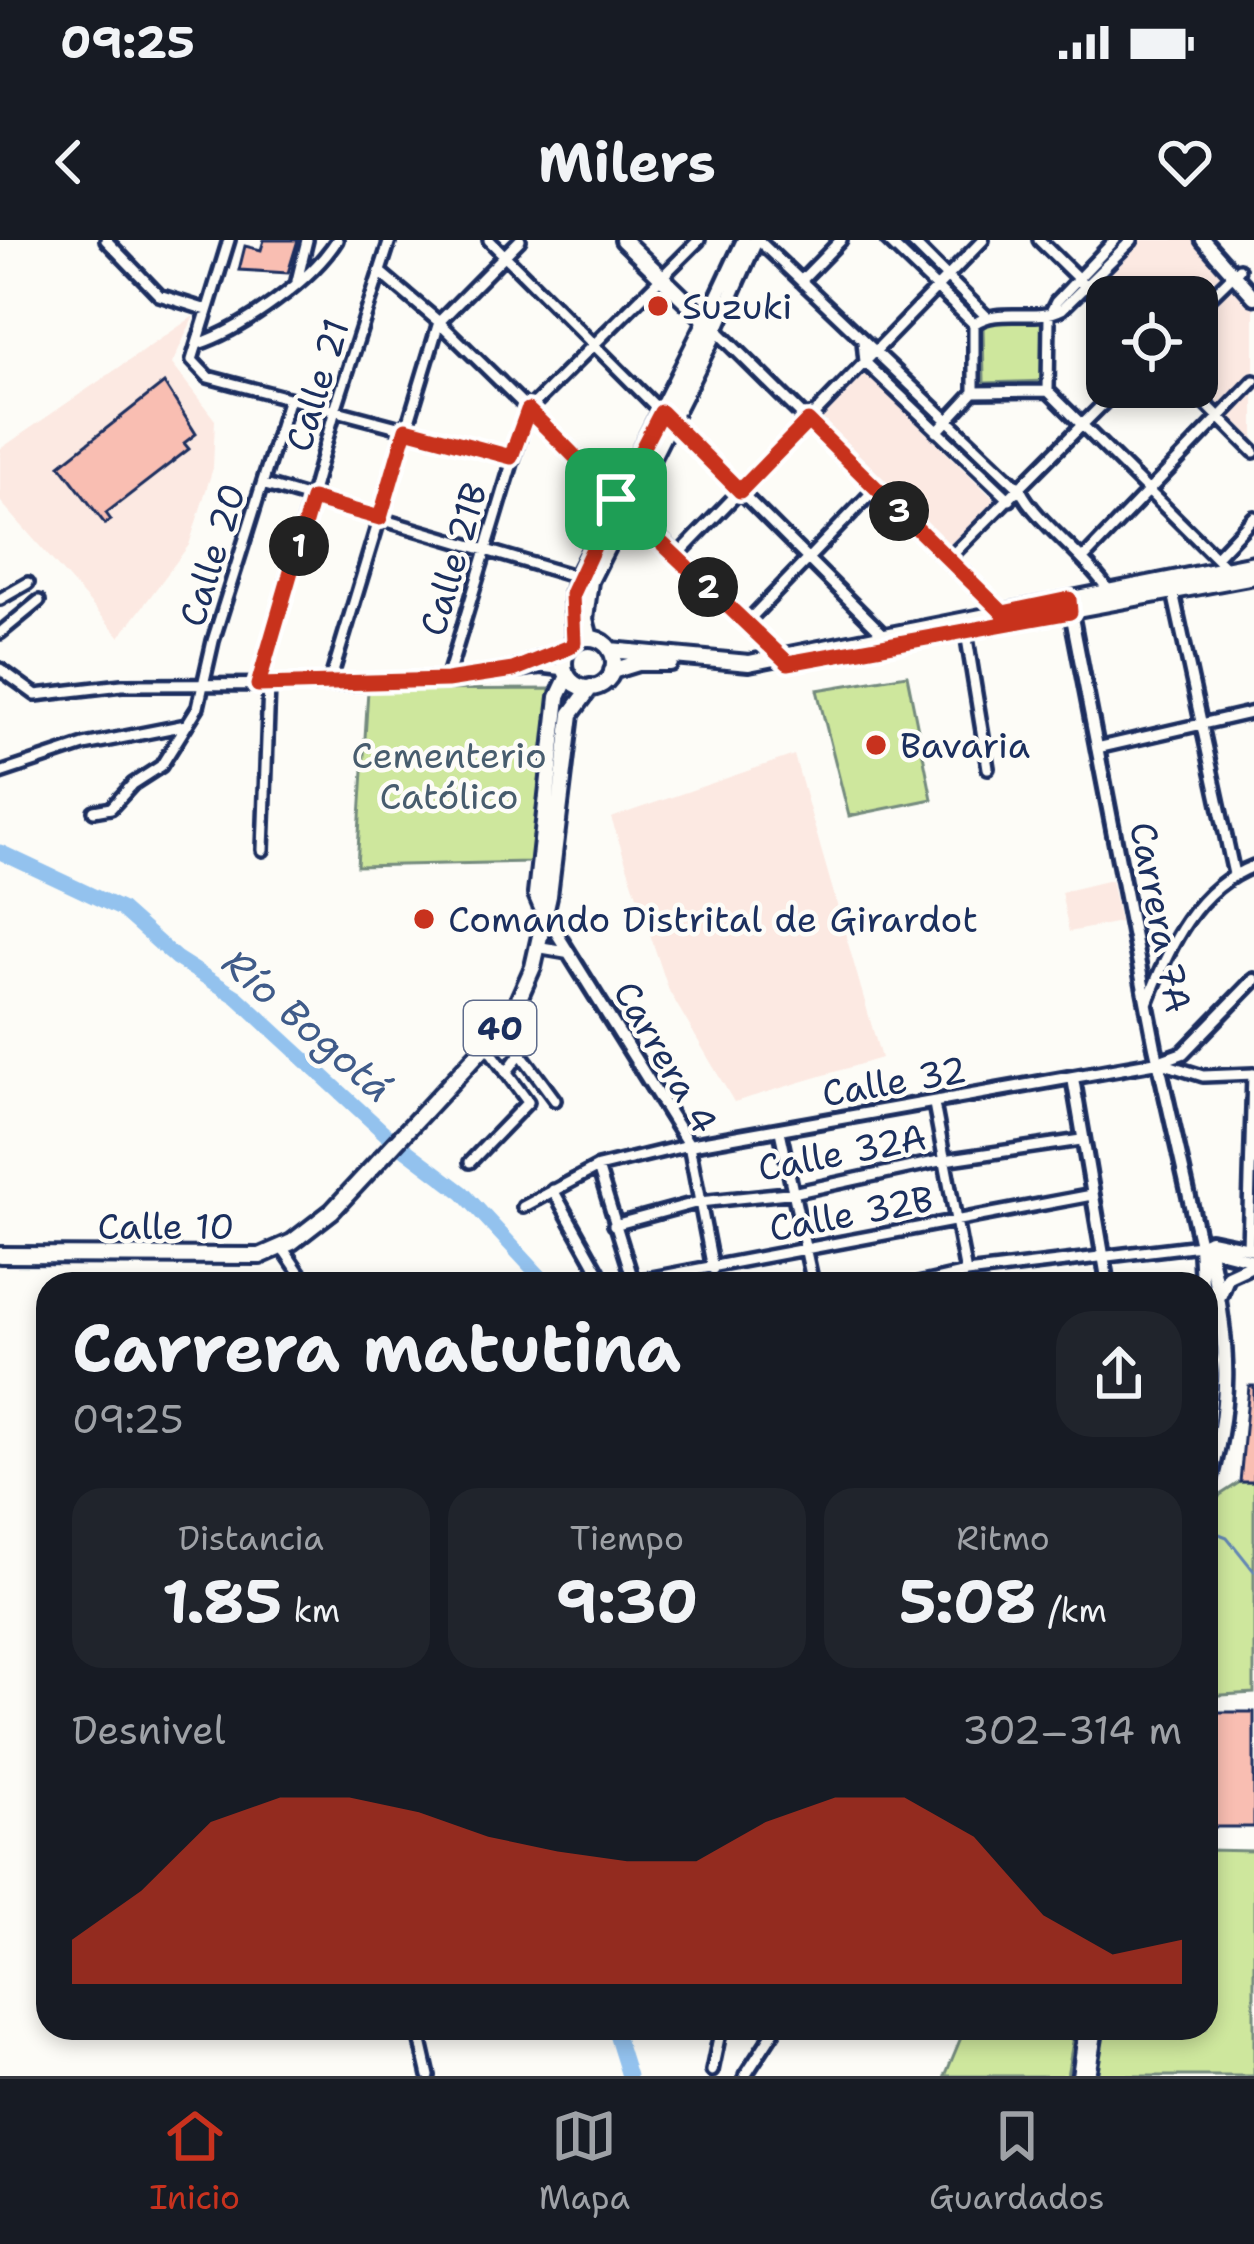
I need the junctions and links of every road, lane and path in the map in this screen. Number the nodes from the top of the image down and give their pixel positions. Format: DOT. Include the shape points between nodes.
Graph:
graph roads {
  1 [pos="106,240"];
  2 [pos="230,240"];
  3 [pos="308,240"];
  4 [pos="337,240"];
  5 [pos="390,240"];
  6 [pos="489,240"];
  7 [pos="520,240"];
  8 [pos="622,240"];
  9 [pos="699,240"];
  10 [pos="744,240"];
  11 [pos="757,240"];
  12 [pos="841,240"];
  13 [pos="887,240"];
  14 [pos="910,240"];
  15 [pos="983,240"];
  16 [pos="1039,240"];
  17 [pos="1115,240"];
  18 [pos="1132,240"];
  19 [pos="1203,240"];
  20 [pos="1213,240"];
  21 [pos="505,256"];
  22 [pos="1236,271"];
  23 [pos="380,272"];
  24 [pos="661,277"];
  25 [pos="948,277"];
  26 [pos="801,281"];
  27 [pos="296,282"];
  28 [pos="1082,283"];
  29 [pos="1254,286"];
  30 [pos="1086,287"];
  31 [pos="936,289"];
  32 [pos="1218,289"];
  33 [pos="1254,297"];
  34 [pos="207,310"];
  35 [pos="986,316"];
  36 [pos="1048,316"];
  37 [pos="439,322"];
  38 [pos="711,325"];
  39 [pos="974,325"];
  40 [pos="863,341"];
  41 [pos="198,344"];
  42 [pos="594,344"];
  43 [pos="875,352"];
  44 [pos="865,362"];
  45 [pos="1254,381"];
  46 [pos="974,392"];
  47 [pos="1048,392"];
  48 [pos="289,398"];
  49 [pos="1099,408"];
  50 [pos="1211,408"];
  51 [pos="335,410"];
  52 [pos="528,410"];
  53 [pos="665,416"];
  54 [pos="1220,416"];
  55 [pos="808,421"];
  56 [pos="946,422"];
  57 [pos="1082,425"];
  58 [pos="406,429"];
  59 [pos="937,432"];
  60 [pos="1254,452"];
  61 [pos="511,457"];
  62 [pos="262,484"];
  63 [pos="876,488"];
  64 [pos="1020,488"];
  65 [pos="740,491"];
  66 [pos="1149,491"];
  67 [pos="312,499"];
  68 [pos="1009,500"];
  69 [pos="621,504"];
  70 [pos="1027,504"];
  71 [pos="1254,517"];
  72 [pos="380,518"];
  73 [pos="484,549"];
  74 [pos="676,556"];
  75 [pos="1085,557"];
  76 [pos="807,558"];
  77 [pos="948,559"];
  78 [pos="1254,563"];
  79 [pos="1234,570"];
  80 [pos="577,577"];
  81 [pos="28,583"];
  82 [pos="1254,590"];
  83 [pos="1109,591"];
  84 [pos="1173,592"];
  85 [pos="1,598"];
  86 [pos="39,601"];
  87 [pos="1070,605"];
  88 [pos="1006,618"];
  89 [pos="746,623"];
  90 [pos="965,626"];
  91 [pos="0,633"];
  92 [pos="886,637"];
  93 [pos="578,642"];
  94 [pos="610,650"];
  95 [pos="784,660"];
  96 [pos="0,669"];
  97 [pos="513,670"];
  98 [pos="612,671"];
  99 [pos="567,673"];
  100 [pos="447,680"];
  101 [pos="330,682"];
  102 [pos="204,685"];
  103 [pos="264,685"];
  104 [pos="592,687"];
  105 [pos="1254,712"];
  106 [pos="186,725"];
  107 [pos="1204,727"];
  108 [pos="1097,748"];
  109 [pos="988,768"];
  110 [pos="0,773"];
  111 [pos="94,811"];
  112 [pos="263,850"];
  113 [pos="1254,866"];
  114 [pos="1234,874"];
  115 [pos="544,913"];
  116 [pos="539,946"];
  117 [pos="568,952"];
  118 [pos="1254,980"];
  119 [pos="1148,1001"];
  120 [pos="513,1029"];
  121 [pos="486,1045"];
  122 [pos="521,1054"];
  123 [pos="1158,1062"];
  124 [pos="506,1073"];
  125 [pos="1253,1074"];
  126 [pos="1073,1078"];
  127 [pos="555,1100"];
  128 [pos="934,1104"];
  129 [pos="780,1131"];
  130 [pos="1081,1140"];
  131 [pos="689,1145"];
  132 [pos="944,1160"];
  133 [pos="470,1162"];
  134 [pos="598,1167"];
  135 [pos="553,1190"];
  136 [pos="796,1192"];
  137 [pos="1092,1195"];
  138 [pos="698,1202"];
  139 [pos="523,1208"];
  140 [pos="956,1220"];
  141 [pos="614,1225"];
  142 [pos="1199,1245"];
  143 [pos="282,1247"];
  144 [pos="807,1249"];
  145 [pos="0,1255"];
  146 [pos="1253,1255"];
  147 [pos="1103,1256"];
  148 [pos="712,1268"];
  149 [pos="997,1270"];
  150 [pos="299,1272"];
  151 [pos="599,1272"];
  152 [pos="629,1272"];
  153 [pos="685,1272"];
  154 [pos="810,1272"];
  155 [pos="966,1272"];
  156 [pos="976,1272"];
  157 [pos="1106,1272"];
  158 [pos="1201,1272"];
  159 [pos="1213,1272"];
  160 [pos="1218,1294"];
  161 [pos="1220,1303"];
  162 [pos="1218,1452"];
  163 [pos="421,2040"];
  164 [pos="719,2040"];
  165 [pos="768,2040"];
  166 [pos="1087,2040"];
  167 [pos="1089,2040"];
  168 [pos="712,2071"];
  169 [pos="429,2076"];
  170 [pos="745,2076"];
  171 [pos="1079,2076"];
  172 [pos="1088,2076"];
  1 -- 34 [label="street" via="159,295"];
  2 -- 34 [label="street"];
  3 -- 27 [label="street"];
  4 -- 27 [label="street"];
  5 -- 23 [label="street, Calle 21"];
  6 -- 21 [label="street"];
  7 -- 21 [label="street"];
  8 -- 24 [label="main road"];
  9 -- 24 [label="street, Calle 21B"];
  10 -- 38 [label="main road"];
  11 -- 26 [label="street"];
  11 -- 38 [label="main road"];
  12 -- 26 [label="street"];
  13 -- 31 [label="street"];
  14 -- 25 [label="street"];
  15 -- 25 [label="street"];
  16 -- 28 [label="street"];
  17 -- 28 [label="street"];
  18 -- 28 [label="street"];
  19 -- 22 [label="main road"];
  20 -- 22 [label="main road"];
  21 -- 37 [label="street"];
  21 -- 42 [label="street"];
  22 -- 29 [label="main road"];
  22 -- 32 [label="street"];
  22 -- 33 [label="main road"];
  23 -- 37 [label="street"];
  23 -- 51 [label="street, Calle 21"];
  24 -- 38 [label="main road"];
  24 -- 42 [label="street, Calle 21B"];
  25 -- 31 [label="street"];
  25 -- 35 [label="street"];
  26 -- 40 [label="street"];
  27 -- 41 [label="street" via="224,335"];
  28 -- 30 [label="street"];
  28 -- 36 [label="street"];
  31 -- 39 [label="street"];
  31 -- 43 [label="street"];
  34 -- 41 [label="street"];
  35 -- 36 [label="street"];
  35 -- 39 [label="street"];
  36 -- 47 [label="street"];
  37 -- 52 [label="street"];
  37 -- 58 [label="street"];
  38 -- 53 [label="main road, 40"];
  38 -- 55 [label="street"];
  39 -- 46 [label="street"];
  40 -- 43 [label="street"];
  40 -- 44 [label="street"];
  41 -- 48 [label="street" via="192,360 208,377"];
  42 -- 52 [label="street, Calle 21B"];
  42 -- 53 [label="street"];
  43 -- 44 [label="street"];
  43 -- 56 [label="street"];
  44 -- 55 [label="street"];
  44 -- 59 [label="street"];
  45 -- 54 [label="street"];
  46 -- 47 [label="street"];
  46 -- 56 [label="street"];
  47 -- 57 [label="street"];
  48 -- 51 [label="street"];
  48 -- 62 [label="street, Calle 20"];
  49 -- 57 [label="street"];
  50 -- 54 [label="street"];
  51 -- 58 [label="street"];
  51 -- 67 [label="street, Calle 21"];
  52 -- 61 [label="street, Calle 21B"];
  52 -- 69 [label="street"];
  53 -- 65 [label="street"];
  53 -- 69 [label="main road, 40"];
  54 -- 60 [label="street"];
  54 -- 66 [label="street"];
  55 -- 63 [label="street"];
  55 -- 65 [label="street"];
  56 -- 59 [label="street"];
  56 -- 64 [label="street"];
  57 -- 64 [label="street"];
  57 -- 66 [label="street"];
  58 -- 61 [label="street"];
  58 -- 72 [label="street"];
  59 -- 68 [label="street"];
  61 -- 73 [label="street, Calle 21B"];
  62 -- 67 [label="street"];
  62 -- 102 [label="street, Calle 20"];
  63 -- 76 [label="street"];
  63 -- 77 [label="street"];
  64 -- 68 [label="street"];
  64 -- 70 [label="street"];
  65 -- 74 [label="street"];
  65 -- 76 [label="street"];
  66 -- 75 [label="street"];
  66 -- 79 [label="street"];
  67 -- 72 [label="street"];
  67 -- 103 [label="street, Calle 21"];
  68 -- 70 [label="street"];
  68 -- 77 [label="street"];
  69 -- 74 [label="street"];
  69 -- 80 [label="main road, 40"];
  69 -- 93 [label="main road, 40" via="585,597"];
  70 -- 75 [label="street"];
  71 -- 79 [label="street"];
  72 -- 73 [label="street"];
  72 -- 101 [label="street"];
  73 -- 80 [label="street"];
  73 -- 100 [label="street, Calle 21B"];
  74 -- 89 [label="street"];
  75 -- 83 [label="street"];
  76 -- 89 [label="street"];
  76 -- 92 [label="street"];
  77 -- 88 [label="street"];
  78 -- 79 [label="main road"];
  79 -- 82 [label="street"];
  79 -- 83 [label="main road"];
  79 -- 84 [label="main road"];
  80 -- 93 [label="main road, 40"];
  81 -- 85 [label="street"];
  83 -- 87 [label="main road"];
  84 -- 87 [label="main road"];
  84 -- 107 [label="street"];
  86 -- 91 [label="street"];
  87 -- 88 [label="main road"];
  87 -- 108 [label="street, Carrera 7A"];
  88 -- 90 [label="main road"];
  89 -- 95 [label="street"];
  90 -- 92 [label="main road"];
  90 -- 95 [label="main road"];
  90 -- 109 [label="street"];
  92 -- 95 [label="main road"];
  93 -- 94 [label="main road"];
  93 -- 97 [label="street"];
  93 -- 99 [label="main road, 40"];
  94 -- 95 [label="main road" via="727,663"];
  94 -- 98 [label="main road"];
  95 -- 98 [label="main road" via="724,671 657,661"];
  96 -- 102 [label="street" via="36,695"];
  97 -- 99 [label="street"];
  97 -- 100 [label="street"];
  98 -- 104 [label="main road, 40"];
  99 -- 104 [label="main road"];
  99 -- 115 [label="main road, 40" via="536,894"];
  100 -- 101 [label="street"];
  101 -- 103 [label="street"];
  102 -- 103 [label="street"];
  102 -- 106 [label="street, Calle 20"];
  103 -- 112 [label="street, Calle 21"];
  104 -- 115 [label="main road, 40" via="567,731"];
  105 -- 107 [label="street"];
  106 -- 110 [label="street" via="84,745"];
  106 -- 111 [label="street, Calle 20" via="161,766 111,808"];
  107 -- 108 [label="street"];
  107 -- 114 [label="street"];
  108 -- 119 [label="street, Carrera 7A"];
  113 -- 114 [label="street"];
  114 -- 119 [label="street" via="1175,937"];
  115 -- 116 [label="main road, 40"];
  115 -- 117 [label="street, Carrera 4"];
  116 -- 117 [label="street"];
  116 -- 121 [label="main road, 40" via="517,1003"];
  117 -- 131 [label="street, Carrera 4"];
  118 -- 123 [label="street, Calle 32" via="1183,1053"];
  119 -- 123 [label="street, Carrera 7A"];
  120 -- 122 [label="street" via="524,1038"];
  121 -- 124 [label="street"];
  121 -- 143 [label="main road, Calle 10 / 40" via="332,1211"];
  122 -- 124 [label="street"];
  122 -- 127 [label="street"];
  123 -- 125 [label="street" via="1203,1076"];
  123 -- 126 [label="street, Calle 32"];
  123 -- 142 [label="street, Carrera 7A"];
  124 -- 133 [label="street" via="528,1102"];
  125 -- 146 [label="street"];
  126 -- 128 [label="street, Calle 32"];
  126 -- 130 [label="street"];
  128 -- 129 [label="street, Calle 32"];
  128 -- 132 [label="street"];
  129 -- 131 [label="street, Calle 32"];
  129 -- 136 [label="street"];
  130 -- 132 [label="street, Calle 32A"];
  130 -- 137 [label="street"];
  131 -- 134 [label="street, Calle 32"];
  131 -- 138 [label="street, Carrera 4"];
  132 -- 136 [label="street, Calle 32A"];
  132 -- 140 [label="street"];
  134 -- 135 [label="street, Calle 32"];
  134 -- 141 [label="street"];
  135 -- 139 [label="street, Calle 32"];
  135 -- 151 [label="street"];
  136 -- 138 [label="street, Calle 32A"];
  136 -- 144 [label="street"];
  137 -- 140 [label="street, Calle 32B"];
  137 -- 147 [label="street"];
  138 -- 141 [label="street, Calle 32A"];
  138 -- 148 [label="street, Carrera 4"];
  140 -- 144 [label="street, Calle 32B"];
  140 -- 155 [label="street"];
  141 -- 152 [label="street"];
  142 -- 146 [label="street" via="1210,1240"];
  142 -- 147 [label="street"];
  142 -- 158 [label="main road, Carrera 7A"];
  142 -- 159 [label="main road, Carrera 7A"];
  143 -- 145 [label="main road, Calle 10 / 40" via="236,1258"];
  143 -- 150 [label="street"];
  144 -- 148 [label="street, Calle 32B"];
  144 -- 154 [label="street"];
  146 -- 161 [label="main road" via="1220,1286"];
  147 -- 149 [label="street"];
  147 -- 157 [label="street"];
  148 -- 153 [label="street, Calle 32B"];
  149 -- 156 [label="street"];
  160 -- 161 [label="main road, Carrera 7A"];
  161 -- 162 [label="main road, Carrera 7A" via="1227,1365"];
  163 -- 169 [label="street"];
  164 -- 168 [label="street"];
  165 -- 170 [label="street"];
  166 -- 171 [label="main road"];
  167 -- 172 [label="main road"];
}
